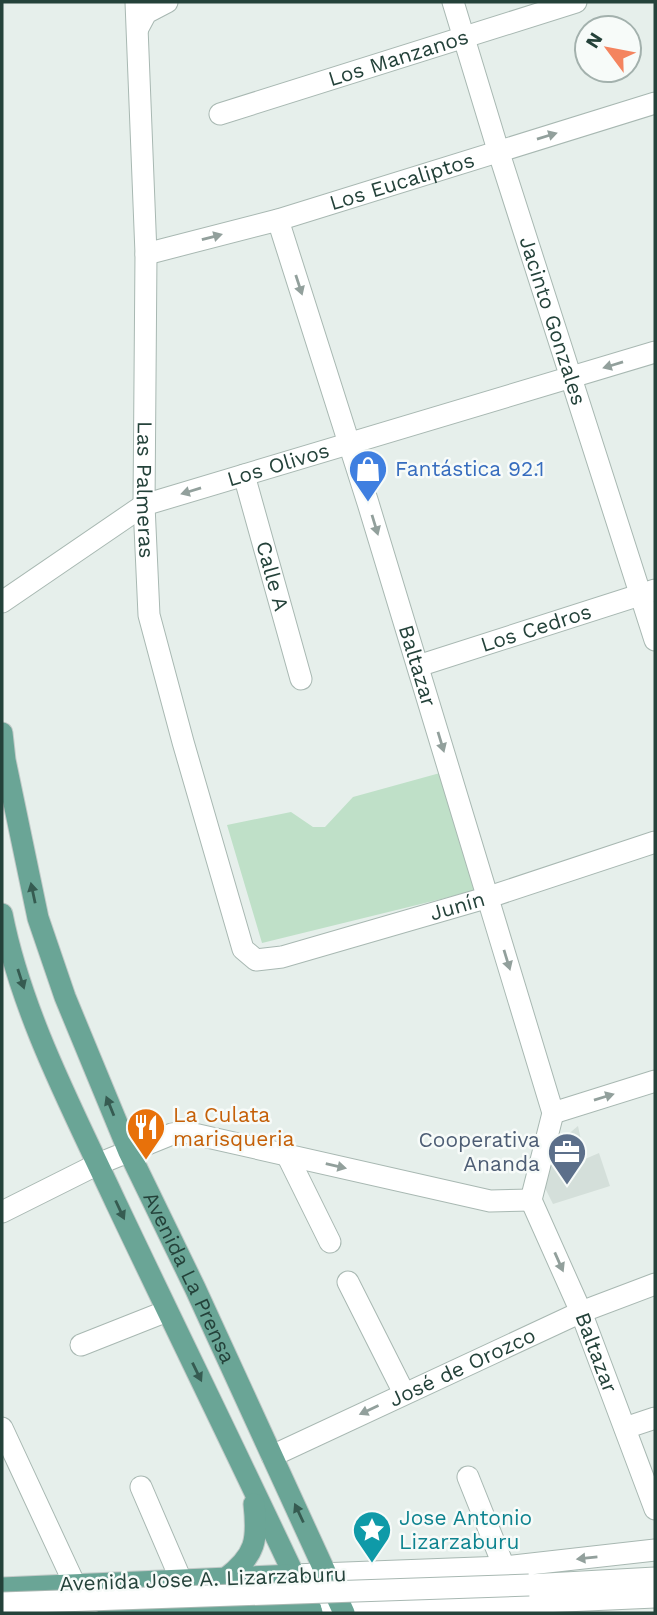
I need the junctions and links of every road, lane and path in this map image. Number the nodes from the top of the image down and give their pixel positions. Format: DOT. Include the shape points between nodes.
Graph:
graph roads {
  1 [pos="136,2"];
  2 [pos="167,2"];
  3 [pos="453,2"];
  4 [pos="576,2"];
  5 [pos="138,28"];
  6 [pos="463,37"];
  7 [pos="655,103"];
  8 [pos="220,114"];
  9 [pos="498,150"];
  10 [pos="278,220"];
  11 [pos="146,254"];
  12 [pos="655,352"];
  13 [pos="571,378"];
  14 [pos="350,442"];
  15 [pos="244,475"];
  16 [pos="144,505"];
  17 [pos="648,592"];
  18 [pos="2,602"];
  19 [pos="655,640"];
  20 [pos="418,666"];
  21 [pos="301,679"];
  22 [pos="2,733"];
  23 [pos="655,842"];
  24 [pos="489,897"];
  25 [pos="2,914"];
  26 [pos="256,960"];
  27 [pos="655,1081"];
  28 [pos="553,1113"];
  29 [pos="129,1152"];
  30 [pos="287,1155"];
  31 [pos="98,1164"];
  32 [pos="531,1200"];
  33 [pos="2,1212"];
  34 [pos="330,1242"];
  35 [pos="348,1282"];
  36 [pos="655,1284"];
  37 [pos="167,1311"];
  38 [pos="581,1312"];
  39 [pos="81,1345"];
  40 [pos="404,1393"];
  41 [pos="655,1418"];
  42 [pos="2,1428"];
  43 [pos="625,1428"];
  44 [pos="272,1456"];
  45 [pos="468,1477"];
  46 [pos="141,1487"];
  47 [pos="252,1488"];
  48 [pos="655,1509"];
  49 [pos="655,1550"];
  50 [pos="504,1567"];
  51 [pos="328,1574"];
  52 [pos="293,1575"];
  53 [pos="226,1578"];
  54 [pos="655,1578"];
  55 [pos="181,1580"];
  56 [pos="75,1585"];
  57 [pos="2,1588"];
  58 [pos="655,1597"];
  59 [pos="2,1603"];
  60 [pos="311,1611"];
  61 [pos="344,1612"];
  62 [pos="108,1613"];
  1 -- 5 [label="street, Las Palmeras"];
  2 -- 5 [label="street" via="146,13"];
  3 -- 6 [label="street, Jacinto Gonzales"];
  4 -- 6 [label="street, Los Manzanos"];
  5 -- 11 [label="street, Las Palmeras"];
  6 -- 8 [label="street, Los Manzanos"];
  6 -- 9 [label="street, Jacinto Gonzales"];
  9 -- 7 [label="street, Los Eucaliptos, one-way"];
  9 -- 10 [label="street, Los Eucaliptos"];
  9 -- 13 [label="street, Jacinto Gonzales"];
  11 -- 10 [label="street, Los Eucaliptos, one-way"];
  10 -- 14 [label="street, Baltazar, one-way"];
  11 -- 16 [label="street, Las Palmeras"];
  12 -- 13 [label="street, Los Olivos, one-way"];
  13 -- 14 [label="street, Los Olivos"];
  13 -- 17 [label="street, Jacinto Gonzales"];
  14 -- 15 [label="street, Los Olivos"];
  14 -- 20 [label="street, Baltazar, one-way"];
  15 -- 16 [label="street, Los Olivos, one-way"];
  15 -- 21 [label="street, Calle A"];
  16 -- 18 [label="street, Los Olivos"];
  16 -- 26 [label="street, Las Palmeras" via="149,615 243,949"];
  17 -- 19 [label="street, Jacinto Gonzales"];
  17 -- 20 [label="street, Los Cedros"];
  20 -- 24 [label="street, Baltazar, one-way"];
  29 -- 22 [label="main road, Avenida La Prensa, one-way" via="38,918"];
  23 -- 24 [label="street, Junín"];
  24 -- 26 [label="street, Junín" via="282,957"];
  24 -- 28 [label="street, Baltazar, one-way"];
  25 -- 31 [label="main road, Avenida La Prensa, one-way" via="36,1025"];
  28 -- 27 [label="street, one-way"];
  28 -- 32 [label="street"];
  29 -- 30 [label="street" via="186,1132"];
  29 -- 31 [label="street"];
  29 -- 44 [label="main road, Avenida La Prensa"];
  30 -- 32 [label="street, one-way" via="490,1201"];
  30 -- 34 [label="street"];
  31 -- 33 [label="street"];
  31 -- 37 [label="main road, Avenida La Prensa, one-way"];
  32 -- 38 [label="street, Baltazar, one-way"];
  35 -- 40 [label="street"];
  36 -- 38 [label="street, José de Orozco"];
  37 -- 39 [label="street"];
  37 -- 47 [label="main road, Avenida La Prensa, one-way"];
  38 -- 40 [label="street, José de Orozco"];
  38 -- 43 [label="street, Baltazar"];
  40 -- 44 [label="street, José de Orozco, one-way"];
  41 -- 43 [label="street"];
  42 -- 56 [label="street"];
  43 -- 48 [label="street, Baltazar"];
  51 -- 44 [label="main road, Avenida La Prensa, one-way"];
  45 -- 50 [label="street"];
  46 -- 55 [label="street"];
  47 -- 52 [label="main road, Avenida La Prensa"];
  47 -- 53 [label="main road" via="257,1533 240,1567"];
  49 -- 50 [label="street, Avenida Jose A. Lizarzaburu, one-way"];
  50 -- 51 [label="street, Avenida Jose A. Lizarzaburu"];
  51 -- 52 [label="street, Avenida Jose A. Lizarzaburu"];
  51 -- 61 [label="main road, Avenida La Prensa"];
  52 -- 53 [label="main road, Avenida Jose A. Lizarzaburu"];
  52 -- 60 [label="main road, Avenida La Prensa"];
  53 -- 55 [label="main road, Avenida Jose A. Lizarzaburu"];
  54 -- 59 [label="street, bridge"];
  55 -- 56 [label="main road, Avenida Jose A. Lizarzaburu"];
  56 -- 57 [label="main road, Avenida Jose A. Lizarzaburu"];
  58 -- 61 [label="street, Avenida Jose A. Lizarzaburu"];
  60 -- 61 [label="street, Avenida Jose A. Lizarzaburu"];
  60 -- 62 [label="main road, Avenida Jose A. Lizarzaburu"];
}
